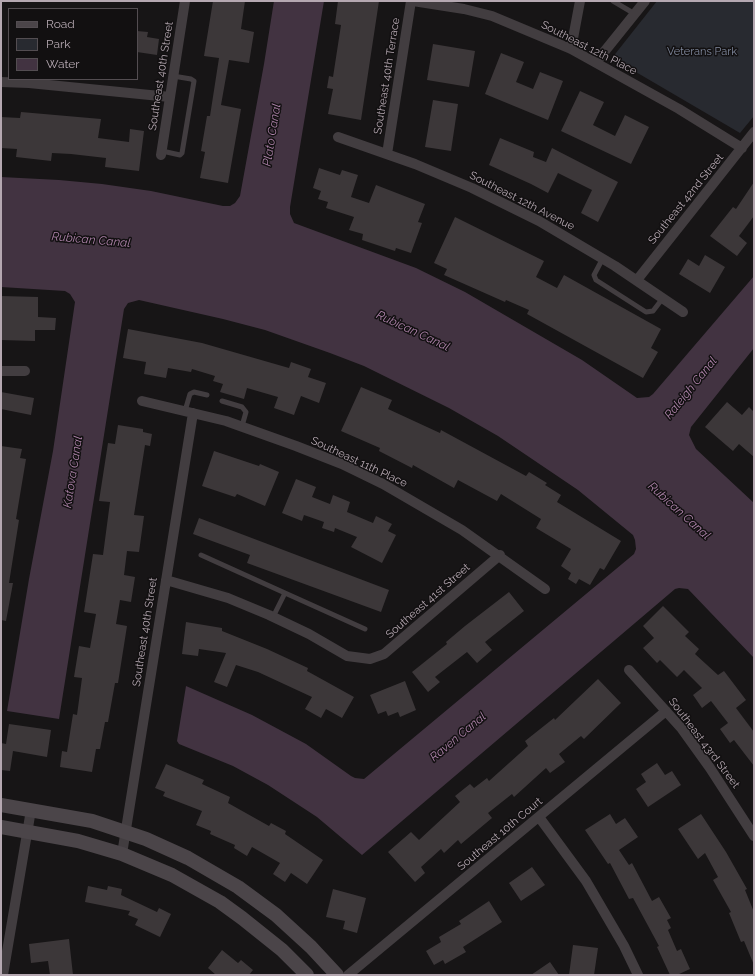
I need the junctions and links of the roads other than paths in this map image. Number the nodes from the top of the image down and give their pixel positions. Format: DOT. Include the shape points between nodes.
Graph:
graph roads {
  1 [pos="185,1"];
  2 [pos="412,1"];
  3 [pos="580,1"];
  4 [pos="613,1"];
  5 [pos="645,1"];
  6 [pos="635,14"];
  7 [pos="571,50"];
  8 [pos="596,62"];
  9 [pos="173,76"];
  10 [pos="1,82"];
  11 [pos="170,97"];
  12 [pos="754,132"];
  13 [pos="338,137"];
  14 [pos="742,148"];
  15 [pos="161,153"];
  16 [pos="387,154"];
  17 [pos="603,258"];
  18 [pos="637,280"];
  19 [pos="663,298"];
  20 [pos="683,312"];
  21 [pos="1,371"];
  22 [pos="25,371"];
  23 [pos="206,395"];
  24 [pos="142,401"];
  25 [pos="222,401"];
  26 [pos="189,412"];
  27 [pos="242,426"];
  28 [pos="201,555"];
  29 [pos="500,555"];
  30 [pos="166,580"];
  31 [pos="545,589"];
  32 [pos="285,593"];
  33 [pos="273,617"];
  34 [pos="365,629"];
  35 [pos="629,670"];
  36 [pos="666,711"];
  37 [pos="1,805"];
  38 [pos="31,810"];
  39 [pos="539,817"];
  40 [pos="1,827"];
  41 [pos="27,832"];
  42 [pos="125,832"];
  43 [pos="754,836"];
  44 [pos="122,854"];
  45 [pos="3,975"];
  46 [pos="308,975"];
  47 [pos="337,975"];
  48 [pos="348,975"];
  49 [pos="638,975"];
  1 -- 9 [label="street, Southeast 40th Street"];
  2 -- 7 [label="street, Southeast 12th Place" via="492,16"];
  2 -- 16 [label="street, Southeast 40th Terrace"];
  3 -- 7 [label="street"];
  4 -- 6 [label="lane"];
  5 -- 6 [label="street"];
  6 -- 8 [label="street"];
  7 -- 8 [label="street, Southeast 12th Place"];
  8 -- 14 [label="street, Southeast 12th Place"];
  9 -- 11 [label="street, Southeast 40th Street"];
  9 -- 15 [label="lane" via="194,81 182,153"];
  10 -- 11 [label="street"];
  11 -- 15 [label="street, Southeast 40th Street"];
  12 -- 14 [label="street, Southeast 42nd Street"];
  13 -- 16 [label="street, Southeast 12th Avenue"];
  14 -- 18 [label="street, Southeast 42nd Street"];
  16 -- 17 [label="street, Southeast 12th Avenue" via="472,188 539,221"];
  17 -- 18 [label="street, Southeast 12th Avenue"];
  17 -- 19 [label="lane" via="594,275 596,280 646,312 653,311"];
  18 -- 19 [label="street, Southeast 12th Avenue"];
  19 -- 20 [label="street, Southeast 12th Avenue"];
  21 -- 22 [label="street"];
  23 -- 26 [label="lane" via="194,392 190,394"];
  24 -- 26 [label="street, Southeast 11th Place"];
  25 -- 27 [label="lane" via="242,407 246,412"];
  26 -- 27 [label="street, Southeast 11th Place"];
  26 -- 30 [label="street, Southeast 40th Street"];
  27 -- 29 [label="street, Southeast 11th Place" via="316,454 383,484"];
  28 -- 32 [label="lane"];
  29 -- 31 [label="street, Southeast 11th Place"];
  29 -- 33 [label="street, Southeast 41st Street" via="384,654 370,659 347,656"];
  30 -- 33 [label="street" via="228,598"];
  30 -- 42 [label="street, Southeast 40th Street"];
  32 -- 33 [label="lane"];
  32 -- 34 [label="lane"];
  35 -- 36 [label="street, Southeast 43rd Street"];
  36 -- 39 [label="street, Southeast 10th Court"];
  36 -- 43 [label="street, Southeast 43rd Street" via="710,768"];
  37 -- 38 [label="main road"];
  38 -- 41 [label="street"];
  38 -- 42 [label="main road" via="92,821"];
  39 -- 48 [label="street, Southeast 10th Court"];
  39 -- 49 [label="street" via="596,897"];
  40 -- 41 [label="main road"];
  41 -- 44 [label="main road" via="78,840"];
  41 -- 45 [label="street"];
  42 -- 44 [label="street, Southeast 40th Street"];
  42 -- 47 [label="main road" via="188,858 238,887 294,931"];
  44 -- 46 [label="main road" via="172,876 220,902 264,935"];
}
